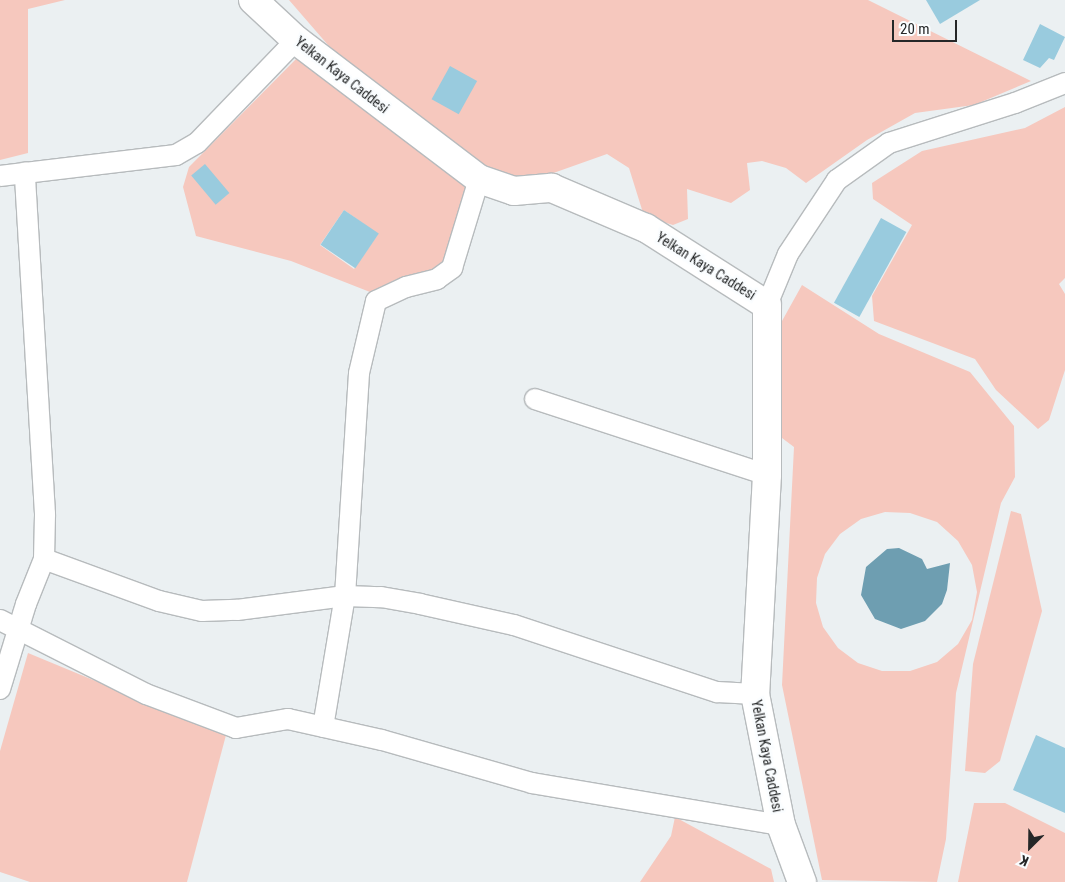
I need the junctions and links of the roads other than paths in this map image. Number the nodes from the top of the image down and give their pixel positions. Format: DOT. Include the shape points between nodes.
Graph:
graph roads {
  1 [pos="253,0"];
  2 [pos="296,40"];
  3 [pos="1065,83"];
  4 [pos="25,173"];
  5 [pos="0,176"];
  6 [pos="479,180"];
  7 [pos="766,305"];
  8 [pos="535,399"];
  9 [pos="767,475"];
  10 [pos="44,559"];
  11 [pos="345,596"];
  12 [pos="0,620"];
  13 [pos="18,630"];
  14 [pos="0,689"];
  15 [pos="755,694"];
  16 [pos="324,727"];
  17 [pos="781,824"];
  18 [pos="802,882"];
  1 -- 2 [label="street, Yelkan Kaya Caddesi"];
  2 -- 4 [label="street" via="197,142 176,155"];
  2 -- 6 [label="street, Yelkan Kaya Caddesi"];
  3 -- 7 [label="street" via="1015,103 889,143 837,180 788,254"];
  4 -- 5 [label="street"];
  4 -- 10 [label="street" via="45,514"];
  6 -- 7 [label="street, Yelkan Kaya Caddesi" via="514,191 552,188 646,228"];
  6 -- 11 [label="street" via="452,268 437,279 406,287 376,301 360,373"];
  7 -- 9 [label="street, Yelkan Kaya Caddesi"];
  8 -- 9 [label="street"];
  9 -- 15 [label="street, Yelkan Kaya Caddesi"];
  10 -- 11 [label="street" via="159,601 202,611 265,607"];
  10 -- 13 [label="street"];
  11 -- 15 [label="street" via="381,597 514,624 717,692"];
  11 -- 16 [label="street"];
  12 -- 13 [label="street"];
  13 -- 14 [label="street"];
  13 -- 16 [label="street" via="146,694 236,728 288,719"];
  15 -- 17 [label="street, Yelkan Kaya Caddesi"];
  16 -- 17 [label="street" via="382,740 532,783"];
  17 -- 18 [label="street, Yelkan Kaya Caddesi"];
}
